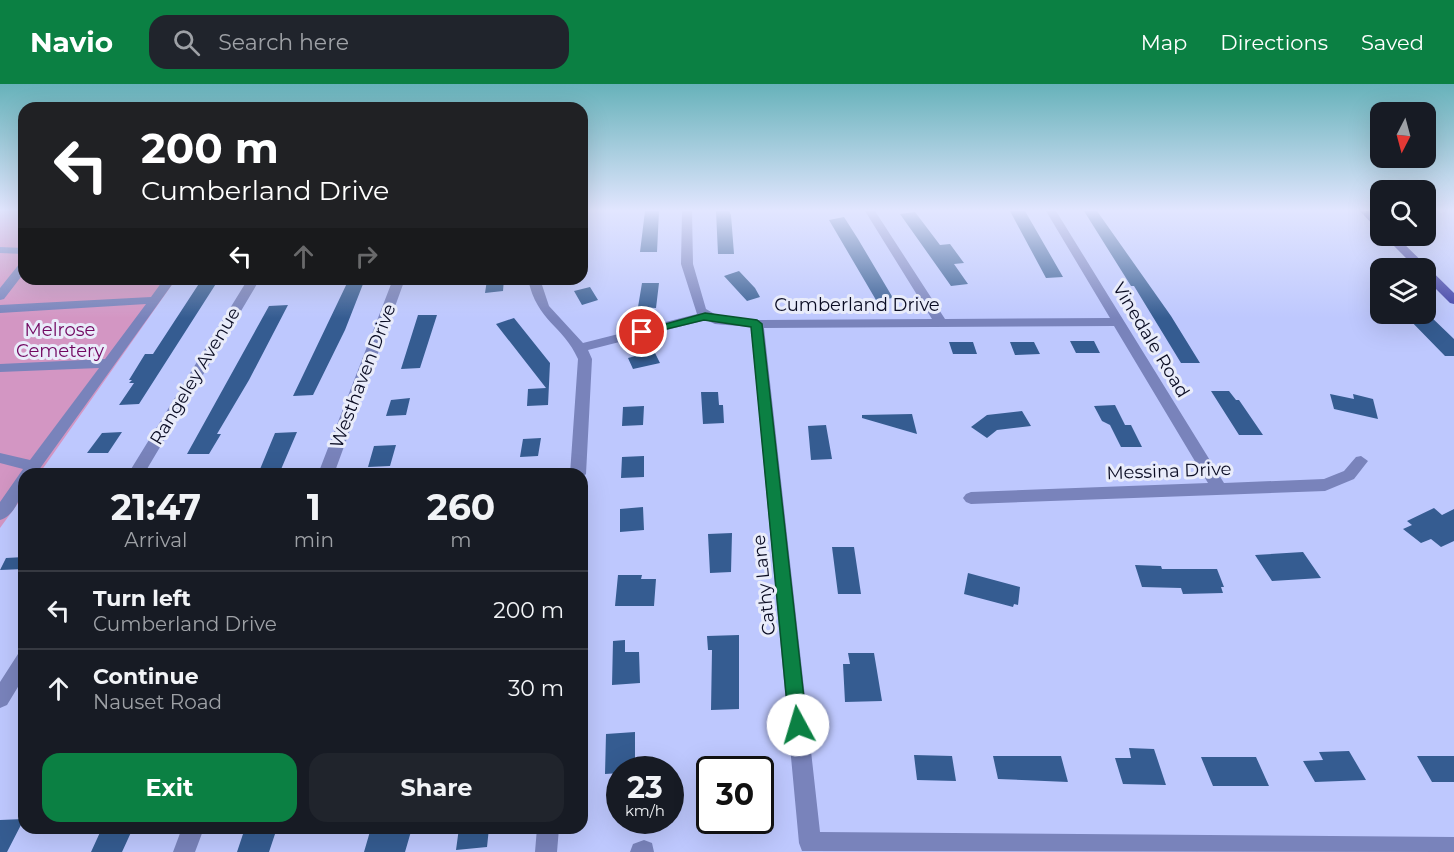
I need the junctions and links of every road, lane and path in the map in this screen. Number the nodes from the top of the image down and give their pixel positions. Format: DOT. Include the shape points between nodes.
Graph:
graph roads {
  1 [pos="688,247"];
  2 [pos="893,247"];
  3 [pos="1074,247"];
  4 [pos="1401,247"];
  5 [pos="0,250"];
  6 [pos="18,251"];
  7 [pos="1412,258"];
  8 [pos="18,273"];
  9 [pos="1436,282"];
  10 [pos="166,285"];
  11 [pos="250,285"];
  12 [pos="397,285"];
  13 [pos="535,285"];
  14 [pos="0,296"];
  15 [pos="155,300"];
  16 [pos="1454,300"];
  17 [pos="0,309"];
  18 [pos="705,316"];
  19 [pos="1119,322"];
  20 [pos="941,323"];
  21 [pos="757,324"];
  22 [pos="581,348"];
  23 [pos="108,363"];
  24 [pos="0,368"];
  25 [pos="0,458"];
  26 [pos="1361,461"];
  27 [pos="26,468"];
  28 [pos="32,468"];
  29 [pos="140,468"];
  30 [pos="328,468"];
  31 [pos="578,468"];
  32 [pos="18,488"];
  33 [pos="1219,488"];
  34 [pos="971,498"];
  35 [pos="0,514"];
  36 [pos="18,670"];
  37 [pos="0,699"];
  38 [pos="191,834"];
  39 [pos="548,834"];
  40 [pos="883,848"];
  41 [pos="1454,848"];
  42 [pos="184,852"];
  43 [pos="546,852"];
  1 -- 18 [label="street" via="688,273 697,304"];
  2 -- 20 [label="street"];
  3 -- 19 [label="street, Vinedale Road"];
  4 -- 7 [label="main road"];
  5 -- 6 [label="street"];
  8 -- 14 [label="street"];
  9 -- 16 [label="main road"];
  10 -- 15 [label="street"];
  11 -- 29 [label="street, Rangeley Avenue"];
  12 -- 30 [label="street, Westhaven Drive"];
  13 -- 22 [label="street" via="548,315"];
  15 -- 17 [label="street"];
  15 -- 23 [label="street"];
  18 -- 21 [label="street, Cumberland Drive"];
  18 -- 22 [label="street"];
  19 -- 20 [label="street, Cumberland Drive"];
  19 -- 33 [label="street, Vinedale Road"];
  20 -- 21 [label="street, Cumberland Drive"];
  21 -- 40 [label="street, Cathy Lane" via="810,843"];
  22 -- 31 [label="street" via="586,371"];
  23 -- 24 [label="street"];
  23 -- 28 [label="street"];
  25 -- 27 [label="street"];
  26 -- 33 [label="street, Messina Drive" via="1350,475 1325,485"];
  32 -- 35 [label="street"];
  33 -- 34 [label="street, Messina Drive"];
  36 -- 37 [label="street"];
  38 -- 42 [label="street"];
  39 -- 43 [label="street"];
  40 -- 41 [label="street"];
}
